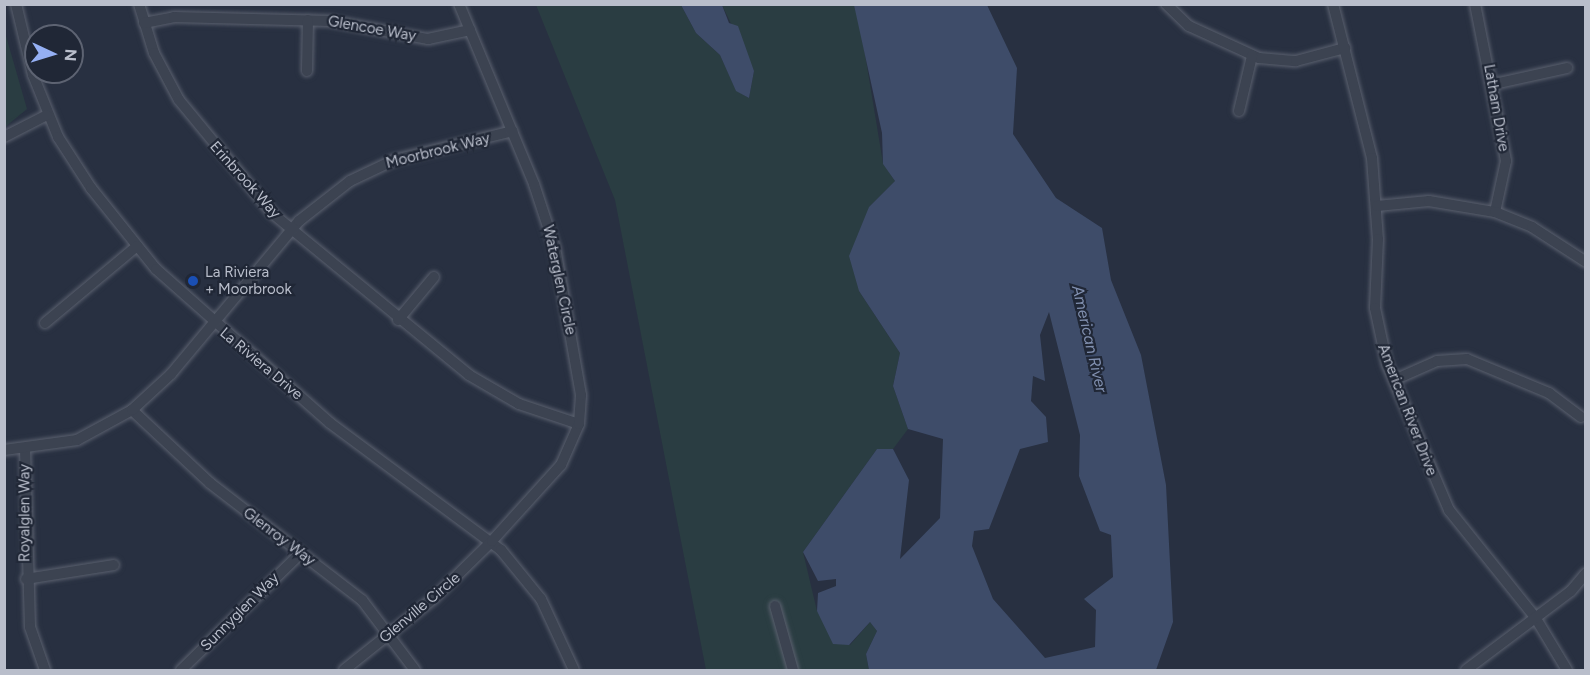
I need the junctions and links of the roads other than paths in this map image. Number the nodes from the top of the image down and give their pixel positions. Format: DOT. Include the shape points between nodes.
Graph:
graph roads {
  1 [pos="15,4"];
  2 [pos="139,4"];
  3 [pos="459,4"];
  4 [pos="1166,4"];
  5 [pos="1333,4"];
  6 [pos="1475,4"];
  7 [pos="308,20"];
  8 [pos="144,23"];
  9 [pos="470,30"];
  10 [pos="1345,48"];
  11 [pos="1252,56"];
  12 [pos="1567,68"];
  13 [pos="307,71"];
  14 [pos="1494,84"];
  15 [pos="1239,111"];
  16 [pos="47,115"];
  17 [pos="513,131"];
  18 [pos="4,137"];
  19 [pos="1377,206"];
  20 [pos="1495,212"];
  21 [pos="291,230"];
  22 [pos="137,246"];
  23 [pos="1586,262"];
  24 [pos="434,277"];
  25 [pos="398,320"];
  26 [pos="45,323"];
  27 [pos="213,324"];
  28 [pos="1394,380"];
  29 [pos="132,410"];
  30 [pos="1581,417"];
  31 [pos="579,424"];
  32 [pos="25,448"];
  33 [pos="4,450"];
  34 [pos="492,541"];
  35 [pos="300,554"];
  36 [pos="114,565"];
  37 [pos="1586,573"];
  38 [pos="26,579"];
  39 [pos="776,606"];
  40 [pos="1535,617"];
  41 [pos="390,634"];
  42 [pos="45,670"];
  43 [pos="181,670"];
  44 [pos="344,670"];
  45 [pos="416,670"];
  46 [pos="574,670"];
  47 [pos="793,670"];
  48 [pos="1466,670"];
  49 [pos="1567,670"];
  1 -- 16 [label="street, La Riviera Drive"];
  2 -- 8 [label="street, Erinbrook Way"];
  3 -- 9 [label="street, Waterglen Circle"];
  4 -- 11 [label="street" via="1189,26"];
  5 -- 10 [label="street, American River Drive"];
  6 -- 14 [label="street, Latham Drive"];
  7 -- 8 [label="street, Glencoe Way" via="174,17"];
  7 -- 9 [label="street, Glencoe Way" via="344,22 406,38"];
  7 -- 13 [label="street, Glencoe Way"];
  8 -- 21 [label="street, Erinbrook Way" via="168,82 191,118"];
  9 -- 17 [label="street, Waterglen Circle"];
  10 -- 11 [label="street" via="1296,61"];
  10 -- 19 [label="street, American River Drive" via="1365,126"];
  11 -- 15 [label="street"];
  12 -- 14 [label="street"];
  14 -- 20 [label="street, Latham Drive" via="1506,161"];
  16 -- 18 [label="street"];
  16 -- 22 [label="street, La Riviera Drive" via="74,163"];
  17 -- 21 [label="street, Moorbrook Way" via="371,169 336,190"];
  17 -- 31 [label="street, Waterglen Circle" via="545,216 562,280 581,395"];
  19 -- 20 [label="street" via="1429,201"];
  19 -- 28 [label="street, American River Drive" via="1375,308"];
  20 -- 23 [label="street" via="1532,227"];
  21 -- 25 [label="street, Erinbrook Way"];
  21 -- 27 [label="street, Moorbrook Way"];
  22 -- 26 [label="street"];
  22 -- 27 [label="street, La Riviera Drive"];
  24 -- 25 [label="street"];
  25 -- 31 [label="street, Erinbrook Way" via="499,394"];
  27 -- 29 [label="street"];
  27 -- 34 [label="street, La Riviera Drive" via="330,423"];
  28 -- 30 [label="street" via="1437,361 1467,359 1550,393"];
  28 -- 40 [label="street, American River Drive" via="1449,510"];
  29 -- 32 [label="street" via="84,437"];
  29 -- 35 [label="street, Glenroy Way" via="210,483"];
  31 -- 34 [label="street, Waterglen Circle" via="561,465"];
  32 -- 33 [label="street"];
  32 -- 38 [label="street, Royalglen Way"];
  34 -- 41 [label="street, Glenville Circle"];
  34 -- 46 [label="street, La Riviera Drive" via="541,599"];
  35 -- 41 [label="street, Glenroy Way" via="362,600"];
  35 -- 43 [label="street, Sunnyglen Way"];
  36 -- 38 [label="street, Royalglen Way"];
  37 -- 40 [label="street"];
  38 -- 42 [label="street, Royalglen Way" via="32,635"];
  39 -- 47 [label="street"];
  40 -- 48 [label="street"];
  40 -- 49 [label="street, American River Drive"];
  41 -- 44 [label="street, Glenville Circle"];
  41 -- 45 [label="street, Glenroy Way"];
}
